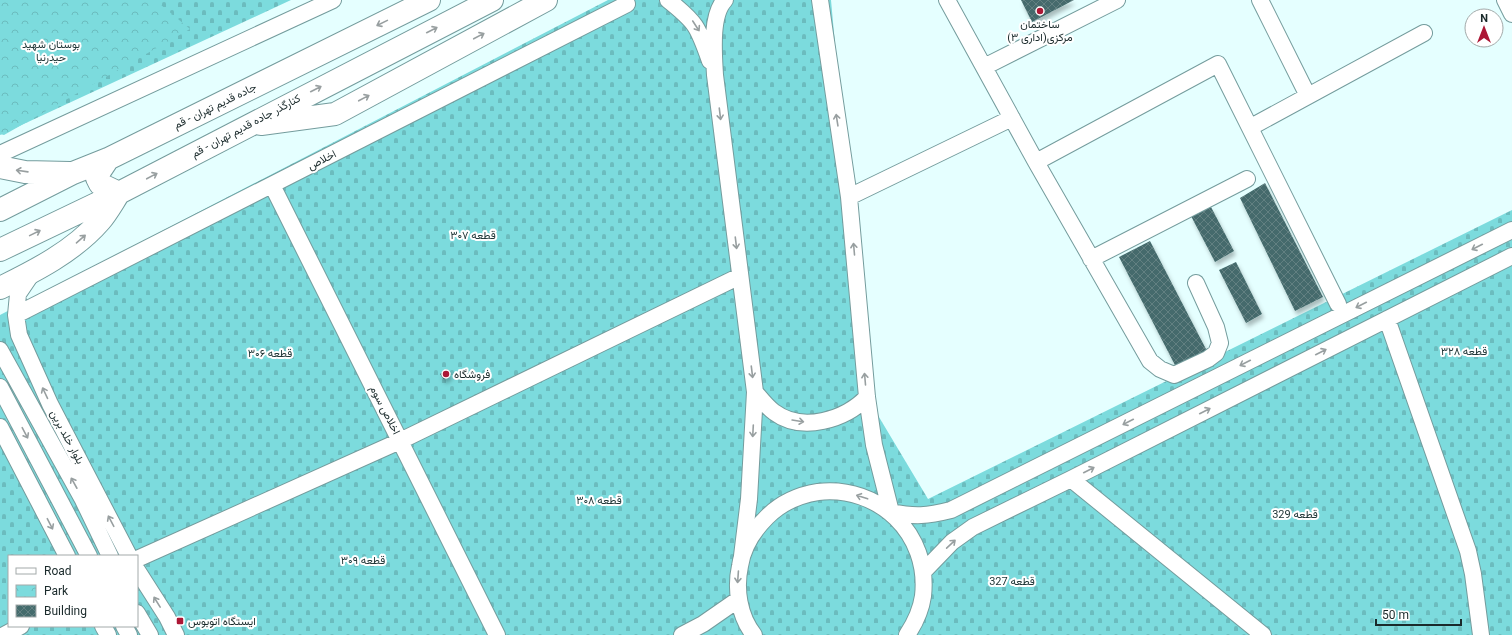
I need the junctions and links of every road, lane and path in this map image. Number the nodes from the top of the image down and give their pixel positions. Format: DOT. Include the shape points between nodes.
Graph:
graph roads {
  1 [pos="333,0"];
  2 [pos="429,0"];
  3 [pos="492,0"];
  4 [pos="546,0"];
  5 [pos="668,0"];
  6 [pos="725,0"];
  7 [pos="812,0"];
  8 [pos="820,0"];
  9 [pos="948,0"];
  10 [pos="1117,0"];
  11 [pos="1260,0"];
  12 [pos="1505,0"];
  13 [pos="627,4"];
  14 [pos="1512,14"];
  15 [pos="821,16"];
  16 [pos="1424,33"];
  17 [pos="984,67"];
  18 [pos="715,76"];
  19 [pos="1308,96"];
  20 [pos="1012,118"];
  21 [pos="246,126"];
  22 [pos="1251,127"];
  23 [pos="0,154"];
  24 [pos="108,159"];
  25 [pos="1036,162"];
  26 [pos="0,167"];
  27 [pos="73,173"];
  28 [pos="1247,179"];
  29 [pos="272,185"];
  30 [pos="119,193"];
  31 [pos="849,197"];
  32 [pos="0,210"];
  33 [pos="1512,230"];
  34 [pos="0,250"];
  35 [pos="1512,256"];
  36 [pos="1092,259"];
  37 [pos="33,272"];
  38 [pos="740,276"];
  39 [pos="1196,283"];
  40 [pos="0,288"];
  41 [pos="1338,304"];
  42 [pos="16,315"];
  43 [pos="1387,319"];
  44 [pos="0,350"];
  45 [pos="0,387"];
  46 [pos="755,392"];
  47 [pos="867,397"];
  48 [pos="0,428"];
  49 [pos="400,441"];
  50 [pos="1071,479"];
  51 [pos="890,512"];
  52 [pos="66,555"];
  53 [pos="88,555"];
  54 [pos="110,555"];
  55 [pos="128,555"];
  56 [pos="742,556"];
  57 [pos="138,559"];
  58 [pos="138,572"];
  59 [pos="923,572"];
  60 [pos="739,599"];
  61 [pos="138,615"];
  62 [pos="19,627"];
  63 [pos="747,633"];
  64 [pos="4,635"];
  65 [pos="150,635"];
  66 [pos="176,635"];
  67 [pos="497,635"];
  68 [pos="682,635"];
  69 [pos="907,635"];
  70 [pos="1263,635"];
  71 [pos="1481,635"];
  1 -- 23 [label="street"];
  2 -- 24 [label="highway, جاده قدیم تهران - قم, one-way"];
  21 -- 3 [label="highway, کنارگذر جاده قدیم تهران - قم, one-way"];
  21 -- 4 [label="highway, one-way" via="335,114"];
  5 -- 18 [label="street, one-way" via="690,17 699,29"];
  6 -- 18 [label="street" via="715,24"];
  7 -- 15 [label="street"];
  8 -- 15 [label="street"];
  9 -- 17 [label="street"];
  10 -- 17 [label="street"];
  11 -- 19 [label="street"];
  12 -- 14 [label="street"];
  13 -- 29 [label="street, اخلاص"];
  31 -- 15 [label="street, one-way"];
  16 -- 19 [label="street"];
  17 -- 20 [label="street"];
  18 -- 38 [label="street, one-way"];
  19 -- 22 [label="street"];
  20 -- 25 [label="street"];
  20 -- 31 [label="street"];
  30 -- 21 [label="highway, کنارگذر جاده قدیم تهران - قم, one-way"];
  22 -- 25 [label="street" via="1218,64"];
  22 -- 41 [label="street"];
  24 -- 27 [label="highway, جاده قدیم تهران - قم"];
  24 -- 30 [label="highway" via="97,178 100,184"];
  25 -- 36 [label="street"];
  27 -- 26 [label="highway, one-way" via="25,172"];
  27 -- 32 [label="highway, جاده قدیم تهران - قم"];
  28 -- 36 [label="street"];
  29 -- 42 [label="street, اخلاص"];
  29 -- 49 [label="street, اخلاص سوم"];
  34 -- 30 [label="highway, کنارگذر جاده قدیم تهران - قم, one-way"];
  37 -- 30 [label="highway, one-way" via="77,242 100,221"];
  47 -- 31 [label="street, one-way"];
  33 -- 51 [label="street, one-way" via="951,510 927,516"];
  35 -- 43 [label="street"];
  36 -- 39 [label="street" via="1150,361 1160,370 1174,376 1208,360 1216,353 1220,343 1216,327"];
  37 -- 40 [label="highway"];
  37 -- 42 [label="street, بلوار خلد برین" via="18,294"];
  38 -- 46 [label="street, one-way"];
  38 -- 49 [label="street"];
  55 -- 42 [label="street, بلوار خلد برین, one-way" via="50,404 18,335"];
  50 -- 43 [label="street, one-way"];
  43 -- 71 [label="street" via="1468,551"];
  54 -- 44 [label="street, one-way" via="83,500"];
  45 -- 53 [label="street, one-way"];
  46 -- 47 [label="street, one-way" via="774,412 786,419 808,422 827,421 841,416 858,407"];
  46 -- 56 [label="street, one-way" via="749,499"];
  47 -- 51 [label="street" via="874,445"];
  48 -- 52 [label="street, one-way"];
  49 -- 57 [label="street"];
  49 -- 67 [label="street, اخلاص سوم"];
  59 -- 50 [label="street, one-way" via="952,542 973,526"];
  50 -- 70 [label="street"];
  51 -- 56 [label="street, one-way" via="864,497 834,491 804,494 777,507 755,529"];
  51 -- 59 [label="street" via="906,528 917,548"];
  56 -- 60 [label="street, one-way" via="737,577"];
  66 -- 58 [label="street, one-way"];
  59 -- 69 [label="street" via="923,596 916,620"];
  60 -- 63 [label="street"];
  60 -- 68 [label="street"];
  61 -- 65 [label="street"];
  62 -- 64 [label="street"];
}
